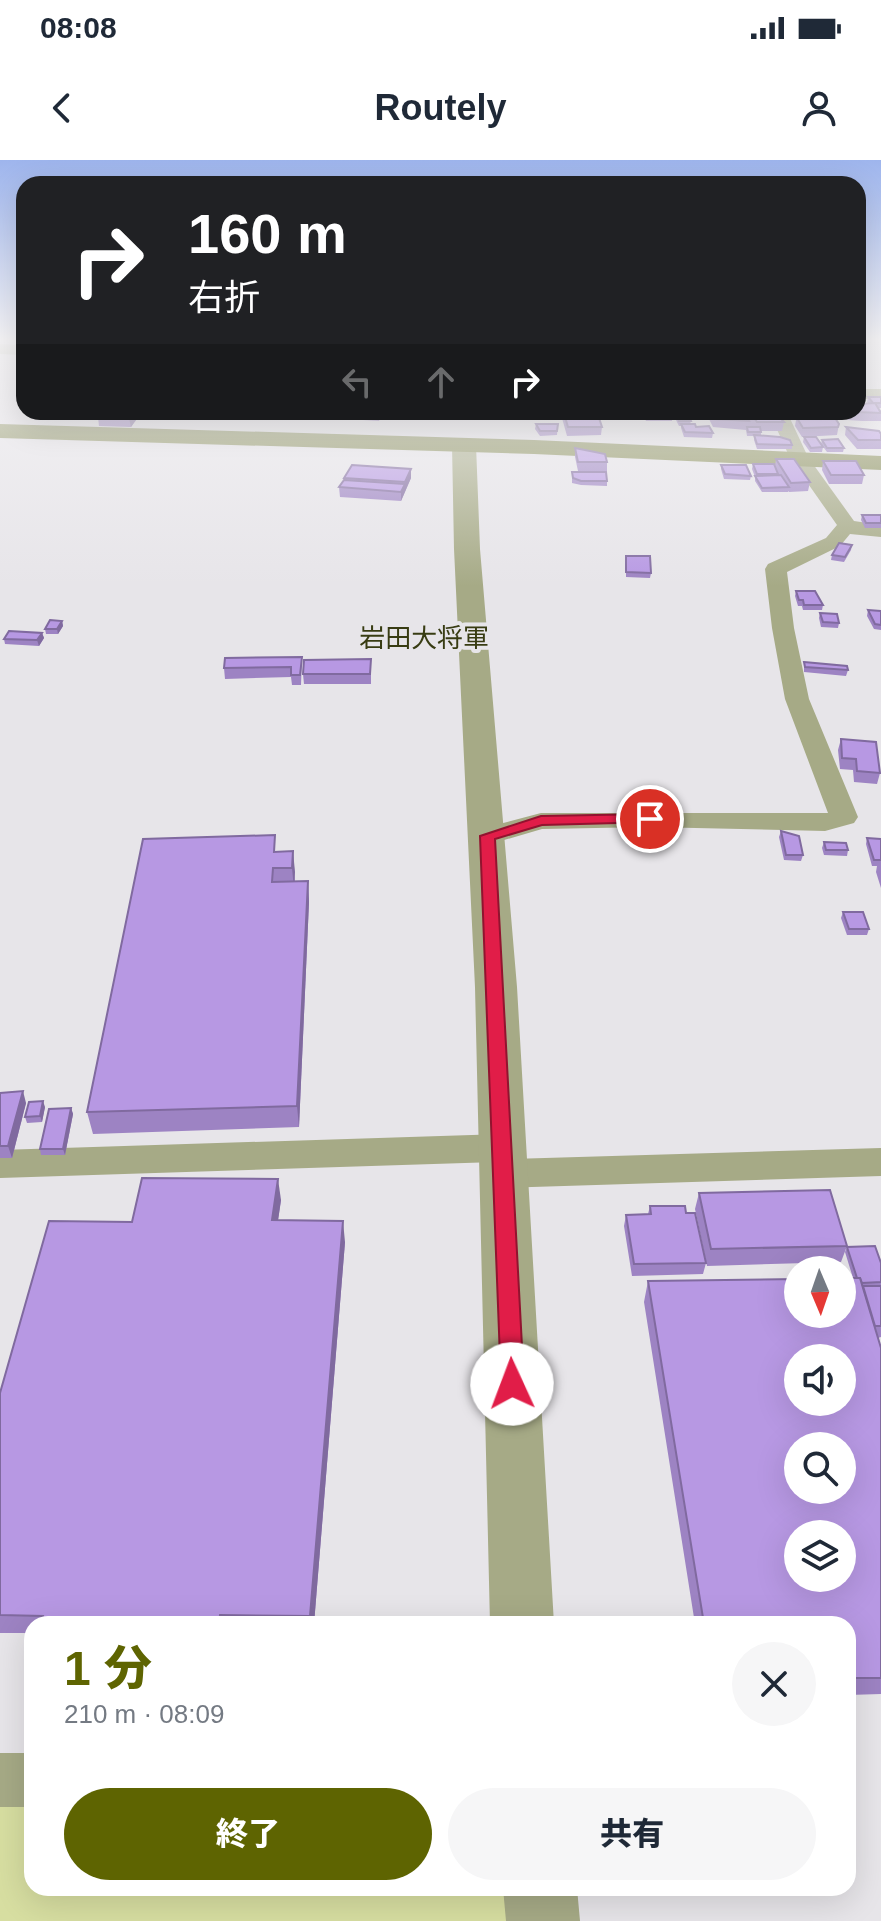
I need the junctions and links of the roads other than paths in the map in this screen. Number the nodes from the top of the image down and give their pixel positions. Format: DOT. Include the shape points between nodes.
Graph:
graph roads {
  1 [pos="783,422"];
  2 [pos="0,431"];
  3 [pos="464,445"];
  4 [pos="799,458"];
  5 [pos="881,463"];
  6 [pos="847,525"];
  7 [pos="881,531"];
  8 [pos="487,836"];
  9 [pos="503,1161"];
  10 [pos="881,1162"];
  11 [pos="0,1164"];
  12 [pos="522,1616"];
  13 [pos="0,1780"];
  14 [pos="24,1780"];
  15 [pos="541,1896"];
  16 [pos="543,1921"];
  1 -- 4 [label="street"];
  2 -- 3 [label="main road"];
  3 -- 4 [label="main road"];
  3 -- 8 [label="street"];
  4 -- 5 [label="main road"];
  4 -- 6 [label="street"];
  6 -- 7 [label="street"];
  6 -- 8 [label="street" via="833,542 776,569 797,699 844,817 825,823 541,821"];
  8 -- 9 [label="street"];
  9 -- 10 [label="street"];
  9 -- 11 [label="street"];
  9 -- 12 [label="street"];
  13 -- 14 [label="street"];
  15 -- 16 [label="street"];
}
